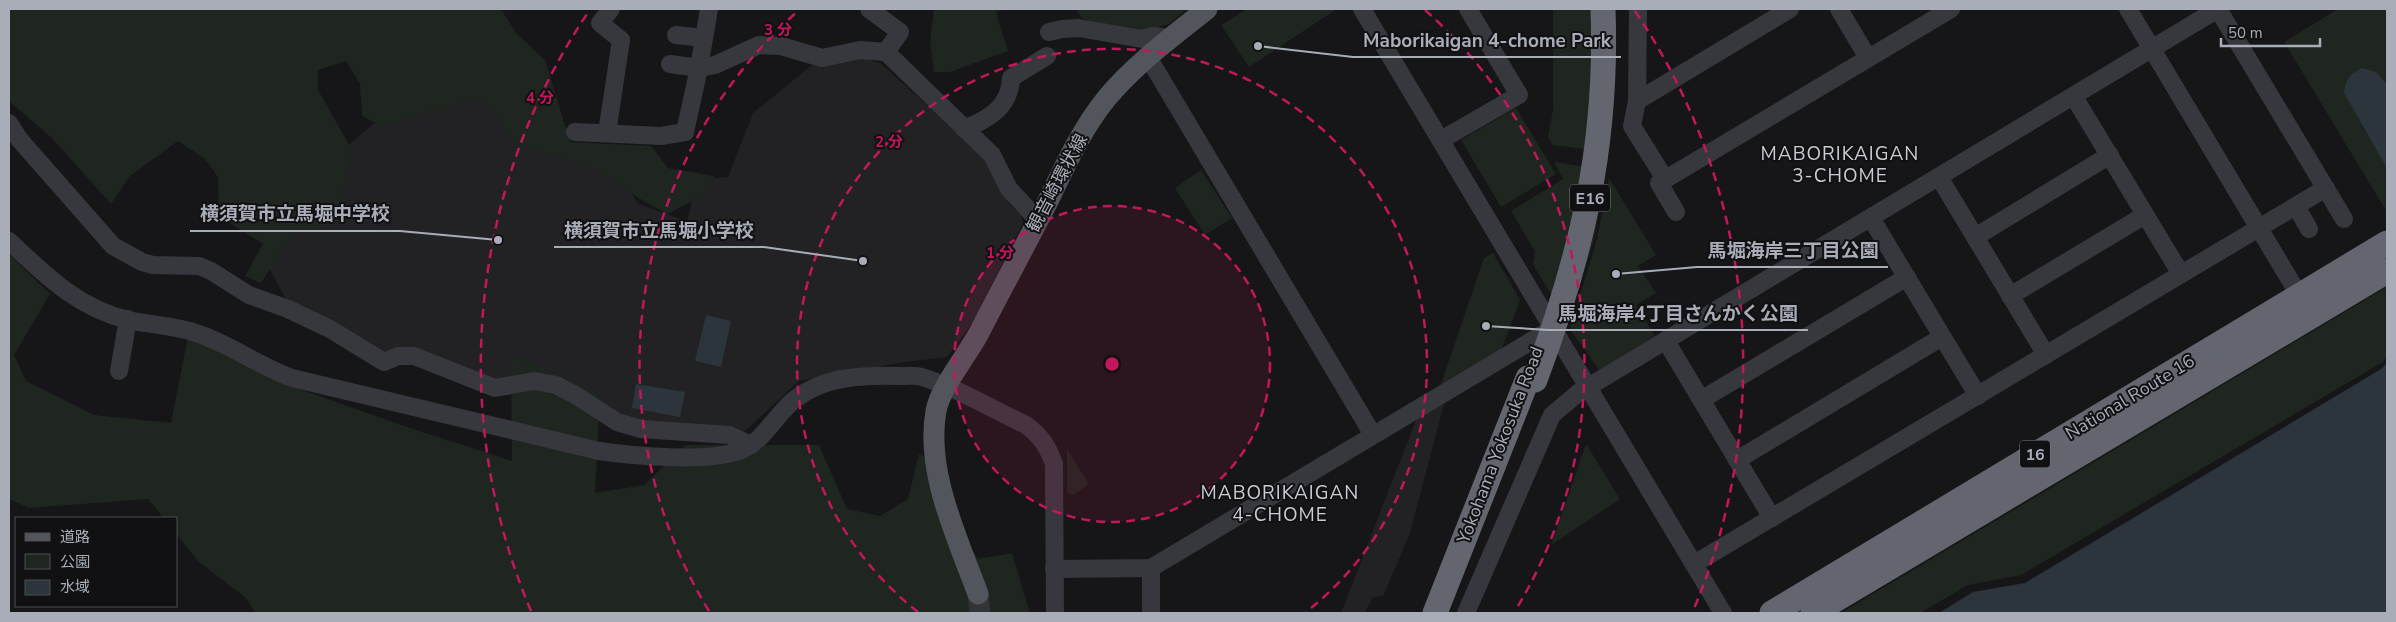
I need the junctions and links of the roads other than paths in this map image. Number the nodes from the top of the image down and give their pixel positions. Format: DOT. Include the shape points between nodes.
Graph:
graph roads {
  1 [pos="611,9"];
  2 [pos="709,9"];
  3 [pos="869,9"];
  4 [pos="1207,9"];
  5 [pos="1362,9"];
  6 [pos="1468,9"];
  7 [pos="1596,9"];
  8 [pos="1603,9"];
  9 [pos="1638,9"];
  10 [pos="1790,9"];
  11 [pos="1839,9"];
  12 [pos="1951,9"];
  13 [pos="2128,9"];
  14 [pos="2218,9"];
  15 [pos="1930,14"];
  16 [pos="1049,32"];
  17 [pos="676,35"];
  18 [pos="704,38"];
  19 [pos="1170,38"];
  20 [pos="2152,49"];
  21 [pos="886,52"];
  22 [pos="1047,56"];
  23 [pos="1148,57"];
  24 [pos="1868,58"];
  25 [pos="670,64"];
  26 [pos="699,68"];
  27 [pos="2074,97"];
  28 [pos="1637,101"];
  29 [pos="9,123"];
  30 [pos="964,129"];
  31 [pos="574,132"];
  32 [pos="607,133"];
  33 [pos="1441,140"];
  34 [pos="2110,155"];
  35 [pos="1939,177"];
  36 [pos="1665,179"];
  37 [pos="2326,188"];
  38 [pos="2296,206"];
  39 [pos="1676,212"];
  40 [pos="2145,215"];
  41 [pos="1871,218"];
  42 [pos="2344,219"];
  43 [pos="1038,220"];
  44 [pos="2259,228"];
  45 [pos="2309,229"];
  46 [pos="1975,236"];
  47 [pos="9,241"];
  48 [pos="2387,243"];
  49 [pos="2387,271"];
  50 [pos="2181,274"];
  51 [pos="1907,277"];
  52 [pos="2010,296"];
  53 [pos="2305,306"];
  54 [pos="128,320"];
  55 [pos="1553,328"];
  56 [pos="1942,337"];
  57 [pos="1666,340"];
  58 [pos="2046,355"];
  59 [pos="119,371"];
  60 [pos="1532,379"];
  61 [pos="1588,387"];
  62 [pos="946,388"];
  63 [pos="1978,396"];
  64 [pos="1701,400"];
  65 [pos="1373,435"];
  66 [pos="751,445"];
  67 [pos="1737,460"];
  68 [pos="1772,518"];
  69 [pos="1694,564"];
  70 [pos="1150,568"];
  71 [pos="1054,569"];
  72 [pos="978,594"];
  73 [pos="1055,613"];
  74 [pos="1151,613"];
  75 [pos="1435,613"];
  76 [pos="1443,613"];
  77 [pos="1466,613"];
  78 [pos="1723,613"];
  79 [pos="1772,613"];
  80 [pos="1813,613"];
  1 -- 32 [label="street" via="600,23 621,40"];
  2 -- 18 [label="street"];
  3 -- 21 [label="street" via="900,32"];
  4 -- 19 [label="main road, 観音崎環状線"];
  5 -- 33 [label="street"];
  6 -- 33 [label="street" via="1519,95"];
  7 -- 60 [label="highway, Yokohama Yokosuka Road / E16" via="1596,80 1583,189 1575,230"];
  8 -- 60 [label="highway, Yokohama Yokosuka Road / E16, bridge" via="1602,107 1590,199 1567,291"];
  9 -- 28 [label="street"];
  10 -- 28 [label="street"];
  11 -- 24 [label="street"];
  12 -- 15 [label="street"];
  13 -- 20 [label="street"];
  14 -- 20 [label="street"];
  14 -- 37 [label="street"];
  15 -- 24 [label="street"];
  16 -- 19 [label="street" via="1079,28 1142,39 1153,36"];
  17 -- 18 [label="street"];
  18 -- 26 [label="street"];
  19 -- 23 [label="main road, 観音崎環状線"];
  20 -- 27 [label="street"];
  20 -- 44 [label="street"];
  21 -- 26 [label="street" via="860,50 822,58 781,46 759,45 715,65"];
  21 -- 30 [label="street"];
  22 -- 30 [label="street" via="1011,78 1011,93 992,116"];
  23 -- 43 [label="main road, 観音崎環状線" via="1095,113"];
  23 -- 65 [label="street"];
  24 -- 36 [label="street"];
  25 -- 26 [label="street"];
  26 -- 32 [label="street" via="685,132 661,136"];
  27 -- 34 [label="street"];
  27 -- 35 [label="street"];
  28 -- 36 [label="street" via="1632,126"];
  29 -- 66 [label="street" via="113,246 142,262 199,266 249,296 288,309 330,329 384,362 398,356 414,356 495,388 534,381 556,385 617,422 641,429 729,435"];
  30 -- 43 [label="street" via="992,155 1010,190"];
  31 -- 32 [label="street"];
  33 -- 55 [label="street"];
  34 -- 40 [label="street"];
  34 -- 46 [label="street"];
  35 -- 41 [label="street"];
  35 -- 46 [label="street"];
  36 -- 39 [label="street" via="1659,183"];
  37 -- 38 [label="street"];
  37 -- 42 [label="street"];
  38 -- 44 [label="street"];
  38 -- 45 [label="street"];
  40 -- 50 [label="street"];
  40 -- 52 [label="street"];
  41 -- 51 [label="street"];
  41 -- 57 [label="street"];
  43 -- 62 [label="main road, 観音崎環状線" via="975,342"];
  44 -- 50 [label="street"];
  44 -- 53 [label="street"];
  46 -- 52 [label="street"];
  47 -- 54 [label="street" via="66,292 94,309"];
  48 -- 53 [label="highway, National Route 16 / 16"];
  49 -- 53 [label="highway, National Route 16 / 16"];
  50 -- 58 [label="street"];
  51 -- 56 [label="street"];
  51 -- 64 [label="street"];
  52 -- 58 [label="street"];
  53 -- 79 [label="highway, National Route 16 / 16"];
  53 -- 80 [label="highway, National Route 16 / 16"];
  54 -- 59 [label="street"];
  54 -- 66 [label="street" via="193,331 292,378 599,451 626,455 722,455"];
  55 -- 61 [label="street"];
  55 -- 65 [label="street"];
  56 -- 63 [label="street"];
  56 -- 67 [label="street"];
  57 -- 61 [label="street"];
  57 -- 64 [label="street"];
  58 -- 63 [label="street"];
  60 -- 75 [label="highway, Yokohama Yokosuka Road / E16"];
  60 -- 76 [label="highway, Yokohama Yokosuka Road / E16"];
  61 -- 69 [label="street"];
  61 -- 77 [label="street" via="1552,415"];
  62 -- 66 [label="street" via="921,376 879,375 826,383 795,399"];
  62 -- 71 [label="street" via="1026,425 1039,435 1049,450 1054,464"];
  62 -- 72 [label="main road, 観音崎環状線" via="936,410 937,468 946,511"];
  63 -- 68 [label="street"];
  64 -- 67 [label="street"];
  65 -- 70 [label="street"];
  67 -- 68 [label="street"];
  68 -- 69 [label="street"];
  69 -- 78 [label="street"];
  70 -- 71 [label="street"];
  70 -- 74 [label="street"];
  71 -- 73 [label="street"];
}
